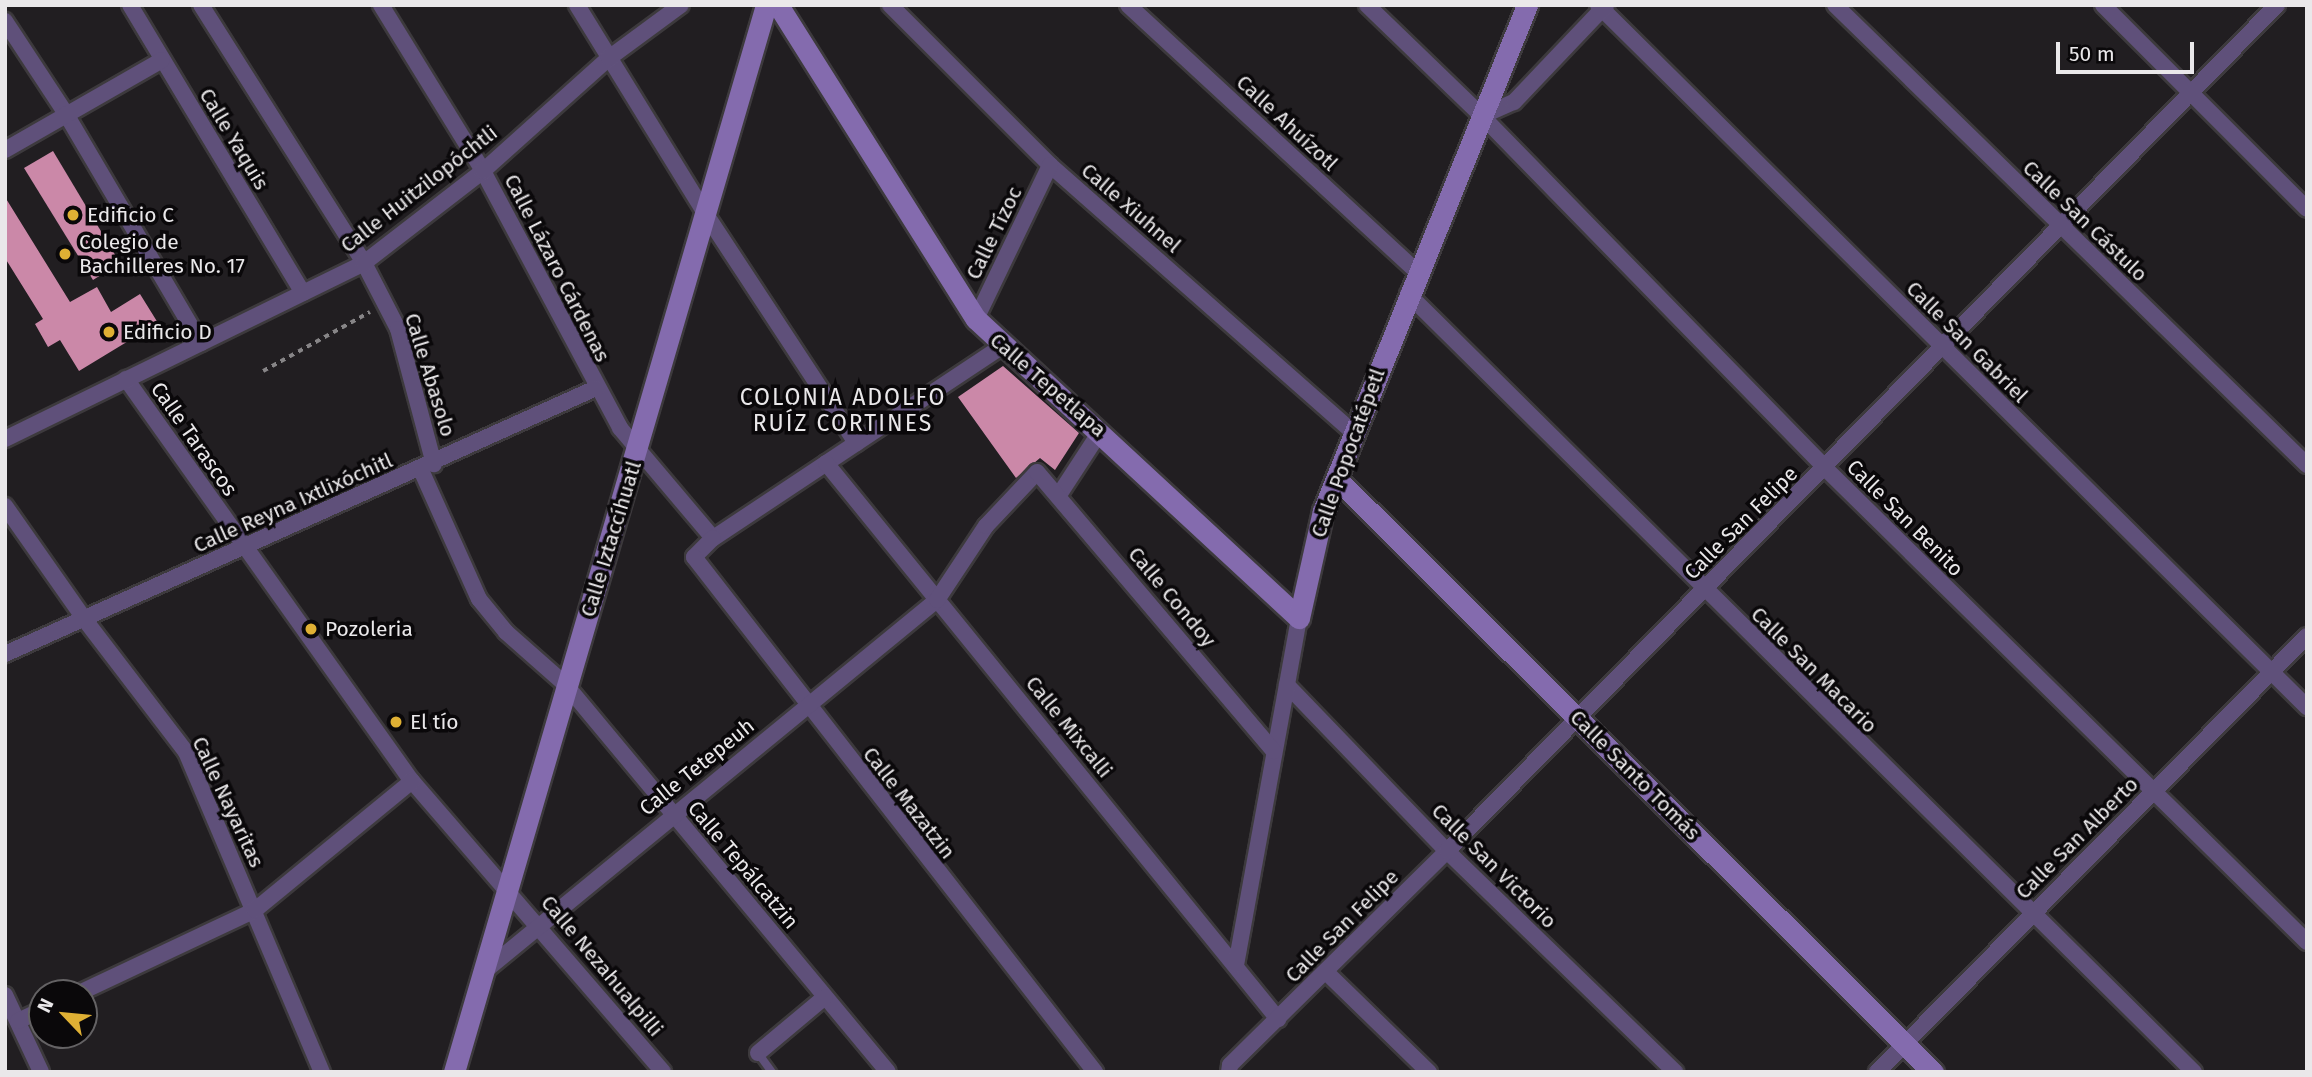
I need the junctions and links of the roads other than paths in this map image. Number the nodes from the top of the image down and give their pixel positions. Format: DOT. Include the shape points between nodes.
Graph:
graph roads {
  1 [pos="130,5"];
  2 [pos="201,5"];
  3 [pos="381,5"];
  4 [pos="577,5"];
  5 [pos="681,5"];
  6 [pos="766,5"];
  7 [pos="778,5"];
  8 [pos="890,5"];
  9 [pos="1128,5"];
  10 [pos="1367,5"];
  11 [pos="1527,5"];
  12 [pos="1835,5"];
  13 [pos="2104,5"];
  14 [pos="2277,5"];
  15 [pos="1602,7"];
  16 [pos="5,21"];
  17 [pos="609,58"];
  18 [pos="162,60"];
  19 [pos="2191,92"];
  20 [pos="66,114"];
  21 [pos="1482,116"];
  22 [pos="5,150"];
  23 [pos="1050,165"];
  24 [pos="483,171"];
  25 [pos="2307,209"];
  26 [pos="707,216"];
  27 [pos="2059,227"];
  28 [pos="363,263"];
  29 [pos="1417,272"];
  30 [pos="303,293"];
  31 [pos="1408,295"];
  32 [pos="976,319"];
  33 [pos="201,343"];
  34 [pos="1001,347"];
  35 [pos="1943,348"];
  36 [pos="125,379"];
  37 [pos="596,388"];
  38 [pos="1100,432"];
  39 [pos="1353,432"];
  40 [pos="5,439"];
  41 [pos="856,443"];
  42 [pos="639,446"];
  43 [pos="826,463"];
  44 [pos="2307,465"];
  45 [pos="428,467"];
  46 [pos="1825,468"];
  47 [pos="1337,479"];
  48 [pos="1059,495"];
  49 [pos="5,506"];
  50 [pos="986,526"];
  51 [pos="713,538"];
  52 [pos="244,546"];
  53 [pos="1703,590"];
  54 [pos="937,600"];
  55 [pos="1299,618"];
  56 [pos="85,620"];
  57 [pos="2307,636"];
  58 [pos="5,654"];
  59 [pos="2270,672"];
  60 [pos="566,685"];
  61 [pos="1287,685"];
  62 [pos="806,706"];
  63 [pos="2307,707"];
  64 [pos="1577,717"];
  65 [pos="1274,751"];
  66 [pos="412,781"];
  67 [pos="2152,792"];
  68 [pos="673,814"];
  69 [pos="1447,851"];
  70 [pos="509,888"];
  71 [pos="255,910"];
  72 [pos="2031,913"];
  73 [pos="540,925"];
  74 [pos="2307,942"];
  75 [pos="1236,965"];
  76 [pos="486,970"];
  77 [pos="1326,972"];
  78 [pos="98,984"];
  79 [pos="5,995"];
  80 [pos="825,997"];
  81 [pos="28,1016"];
  82 [pos="1278,1019"];
  83 [pos="18,1021"];
  84 [pos="1905,1044"];
  85 [pos="758,1053"];
  86 [pos="1229,1069"];
  87 [pos="41,1072"];
  88 [pos="322,1072"];
  89 [pos="454,1072"];
  90 [pos="663,1072"];
  91 [pos="772,1072"];
  92 [pos="888,1072"];
  93 [pos="1095,1072"];
  94 [pos="1429,1072"];
  95 [pos="1675,1072"];
  96 [pos="1877,1072"];
  97 [pos="1933,1072"];
  98 [pos="2194,1072"];
  1 -- 18 [label="street, Calle Yaquis"];
  2 -- 28 [label="street, Calle Abasolo"];
  3 -- 24 [label="street, Calle Lázaro Cárdenas"];
  4 -- 17 [label="street"];
  5 -- 17 [label="street, Calle Huitzilopóchtli"];
  6 -- 26 [label="street, Calle Iztaccíhuatl"];
  7 -- 32 [label="street, Calle Tepetlapa"];
  8 -- 23 [label="street, Calle Xiuhnel"];
  9 -- 29 [label="street, Calle Ahuízotl"];
  10 -- 21 [label="street, Calle San Benito"];
  11 -- 21 [label="street, Calle Popocatépetl"];
  12 -- 27 [label="street, Calle San Cástulo"];
  13 -- 19 [label="street"];
  14 -- 19 [label="street, Calle San Felipe"];
  15 -- 21 [label="street" via="1514,102"];
  15 -- 35 [label="street, Calle San Gabriel"];
  16 -- 20 [label="street"];
  17 -- 24 [label="street, Calle Huitzilopóchtli"];
  17 -- 26 [label="street"];
  18 -- 20 [label="street"];
  18 -- 30 [label="street, Calle Yaquis"];
  19 -- 25 [label="street"];
  19 -- 27 [label="street, Calle San Felipe"];
  20 -- 22 [label="street"];
  20 -- 33 [label="street"];
  21 -- 29 [label="street, Calle Popocatépetl"];
  21 -- 46 [label="street, Calle San Benito"];
  23 -- 32 [label="street, Calle Tízoc"];
  23 -- 39 [label="street, Calle Xiuhnel"];
  24 -- 28 [label="street, Calle Huitzilopóchtli"];
  24 -- 37 [label="street, Calle Lázaro Cárdenas"];
  26 -- 41 [label="street"];
  26 -- 42 [label="street, Calle Iztaccíhuatl"];
  27 -- 35 [label="street, Calle San Felipe"];
  27 -- 44 [label="street, Calle San Cástulo"];
  28 -- 30 [label="street, Calle Huitzilopóchtli"];
  28 -- 45 [label="street, Calle Abasolo" via="398,329"];
  29 -- 31 [label="street, Calle Popocatépetl"];
  30 -- 33 [label="street, Calle Huitzilopóchtli"];
  31 -- 39 [label="street, Calle Popocatépetl"];
  31 -- 53 [label="street, Calle San Macario"];
  32 -- 34 [label="street, Calle Tepetlapa"];
  33 -- 36 [label="street, Calle Huitzilopóchtli"];
  34 -- 38 [label="street, Calle Tepetlapa"];
  34 -- 41 [label="street"];
  35 -- 46 [label="street, Calle San Felipe"];
  35 -- 59 [label="street, Calle San Gabriel"];
  36 -- 40 [label="street, Calle Huitzilopóchtli"];
  36 -- 52 [label="street, Calle Tarascos"];
  37 -- 42 [label="street, Calle Lázaro Cárdenas" via="620,428"];
  37 -- 45 [label="street, Calle Reyna Ixtlixóchitl"];
  38 -- 48 [label="street"];
  38 -- 55 [label="street, Calle Tepetlapa"];
  39 -- 47 [label="street, Calle Popocatépetl"];
  41 -- 43 [label="street"];
  42 -- 51 [label="street, Calle Lázaro Cárdenas"];
  42 -- 60 [label="street, Calle Iztaccíhuatl"];
  43 -- 51 [label="street"];
  43 -- 54 [label="street, Calle Mixcalli"];
  45 -- 52 [label="street, Calle Reyna Ixtlixóchitl"];
  45 -- 60 [label="street, Calle Abasolo" via="479,599 506,632"];
  46 -- 53 [label="street, Calle San Felipe"];
  46 -- 67 [label="street, Calle San Benito"];
  47 -- 55 [label="street, Calle Popocatépetl" via="1323,511"];
  47 -- 64 [label="street, Calle Santo Tomás"];
  48 -- 50 [label="street, Calle Condoy" via="1037,472"];
  48 -- 65 [label="street, Calle Condoy"];
  49 -- 56 [label="street, Calle Nayaritas"];
  50 -- 54 [label="street, Calle Tetepeuh"];
  51 -- 62 [label="street, Calle Mazatzin" via="694,557"];
  52 -- 56 [label="street, Calle Reyna Ixtlixóchitl"];
  52 -- 66 [label="street, Calle Tarascos"];
  53 -- 64 [label="street, Calle San Felipe"];
  53 -- 72 [label="street, Calle San Macario"];
  54 -- 62 [label="street, Calle Tetepeuh"];
  54 -- 75 [label="street, Calle Mixcalli"];
  55 -- 61 [label="street, Calle Popocatépetl"];
  56 -- 58 [label="street, Calle Reyna Ixtlixóchitl"];
  56 -- 71 [label="street, Calle Nayaritas" via="186,752"];
  57 -- 59 [label="street, Calle San Alberto"];
  59 -- 63 [label="street, Calle San Gabriel"];
  59 -- 67 [label="street, Calle San Alberto"];
  60 -- 68 [label="street, Calle Tepálcatzin"];
  60 -- 70 [label="street, Calle Iztaccíhuatl"];
  61 -- 65 [label="street, Calle Popocatépetl"];
  61 -- 69 [label="street, Calle San Victorio"];
  62 -- 68 [label="street, Calle Tetepeuh"];
  62 -- 93 [label="street, Calle Mazatzin"];
  64 -- 69 [label="street, Calle San Felipe"];
  64 -- 84 [label="street, Calle Santo Tomás"];
  65 -- 75 [label="street, Calle Popocatépetl"];
  66 -- 70 [label="street, Calle Tarascos"];
  66 -- 71 [label="street"];
  67 -- 72 [label="street, Calle San Alberto"];
  67 -- 74 [label="street, Calle San Benito"];
  68 -- 73 [label="street, Calle Tetepeuh"];
  68 -- 80 [label="street, Calle Tepálcatzin"];
  69 -- 77 [label="street, Calle San Felipe"];
  69 -- 95 [label="street, Calle San Victorio"];
  70 -- 73 [label="street, Calle Nezahualpilli"];
  70 -- 76 [label="street, Calle Iztaccíhuatl"];
  71 -- 78 [label="street"];
  71 -- 88 [label="street, Calle Nayaritas"];
  72 -- 84 [label="street, Calle San Alberto"];
  72 -- 98 [label="street, Calle San Macario"];
  73 -- 76 [label="street, Calle Tetepeuh"];
  73 -- 90 [label="street, Calle Nezahualpilli"];
  75 -- 82 [label="street, Calle Mixcalli"];
  76 -- 89 [label="street, Calle Iztaccíhuatl"];
  77 -- 82 [label="street, Calle San Felipe"];
  77 -- 94 [label="street"];
  79 -- 83 [label="street"];
  80 -- 85 [label="street"];
  80 -- 92 [label="street, Calle Tepálcatzin"];
  81 -- 83 [label="street"];
  82 -- 86 [label="street, Calle San Felipe"];
  83 -- 87 [label="street"];
  84 -- 96 [label="street, Calle San Alberto"];
  84 -- 97 [label="street, Calle Santo Tomás"];
  85 -- 91 [label="lane"];
}
